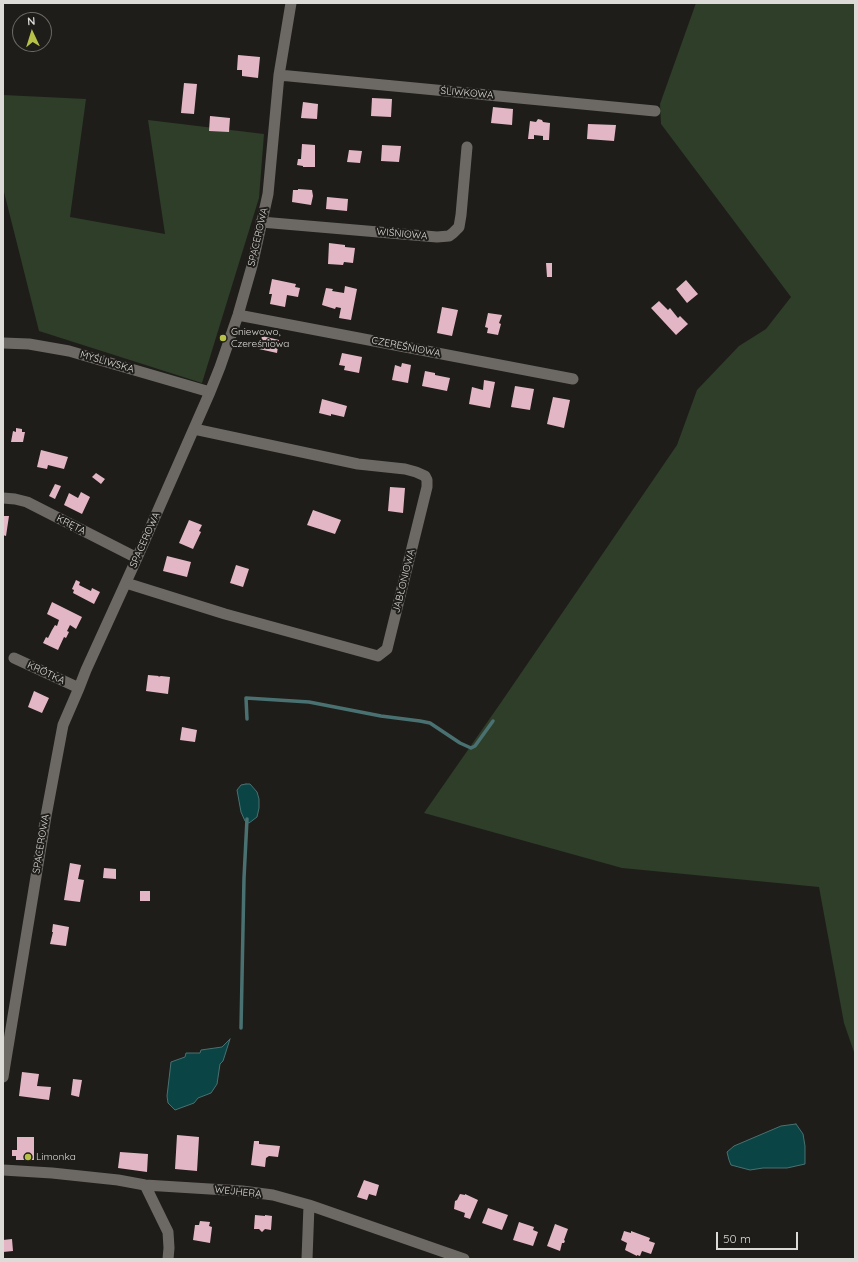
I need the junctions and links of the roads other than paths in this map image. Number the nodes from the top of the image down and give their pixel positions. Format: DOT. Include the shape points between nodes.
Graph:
graph roads {
  1 [pos="291,3"];
  2 [pos="279,75"];
  3 [pos="656,111"];
  4 [pos="467,147"];
  5 [pos="262,222"];
  6 [pos="238,315"];
  7 [pos="3,343"];
  8 [pos="573,379"];
  9 [pos="210,392"];
  10 [pos="194,429"];
  11 [pos="3,498"];
  12 [pos="137,558"];
  13 [pos="126,583"];
  14 [pos="14,658"];
  15 [pos="79,688"];
  16 [pos="3,1077"];
  17 [pos="3,1170"];
  18 [pos="145,1185"];
  19 [pos="309,1205"];
  20 [pos="168,1259"];
  21 [pos="307,1259"];
  22 [pos="464,1259"];
  1 -- 2 [label="street, SPACEROWA"];
  2 -- 3 [label="street, ŚLIWKOWA"];
  2 -- 5 [label="street, SPACEROWA" via="268,194"];
  4 -- 5 [label="street, WIŚNIOWA" via="459,227 449,236"];
  5 -- 6 [label="street, SPACEROWA"];
  6 -- 8 [label="street, CZEREŚNIOWA"];
  6 -- 9 [label="street, SPACEROWA"];
  7 -- 9 [label="street, MYŚLIWSKA" via="28,344 69,351"];
  9 -- 10 [label="street, SPACEROWA"];
  10 -- 12 [label="street, SPACEROWA"];
  10 -- 13 [label="street, JABŁONIOWA" via="358,464 405,469 425,476 427,487 387,649 378,656 225,614"];
  11 -- 12 [label="street, KRĘTA" via="27,502"];
  12 -- 13 [label="street, SPACEROWA"];
  13 -- 15 [label="street, SPACEROWA"];
  14 -- 15 [label="street, KRÓTKA"];
  15 -- 16 [label="street, SPACEROWA" via="62,725"];
  17 -- 18 [label="street, WEJHERA" via="52,1173"];
  18 -- 19 [label="street, WEJHERA" via="242,1191 273,1195"];
  18 -- 20 [label="street" via="168,1232"];
  19 -- 21 [label="street"];
  19 -- 22 [label="street, WEJHERA"];
}
